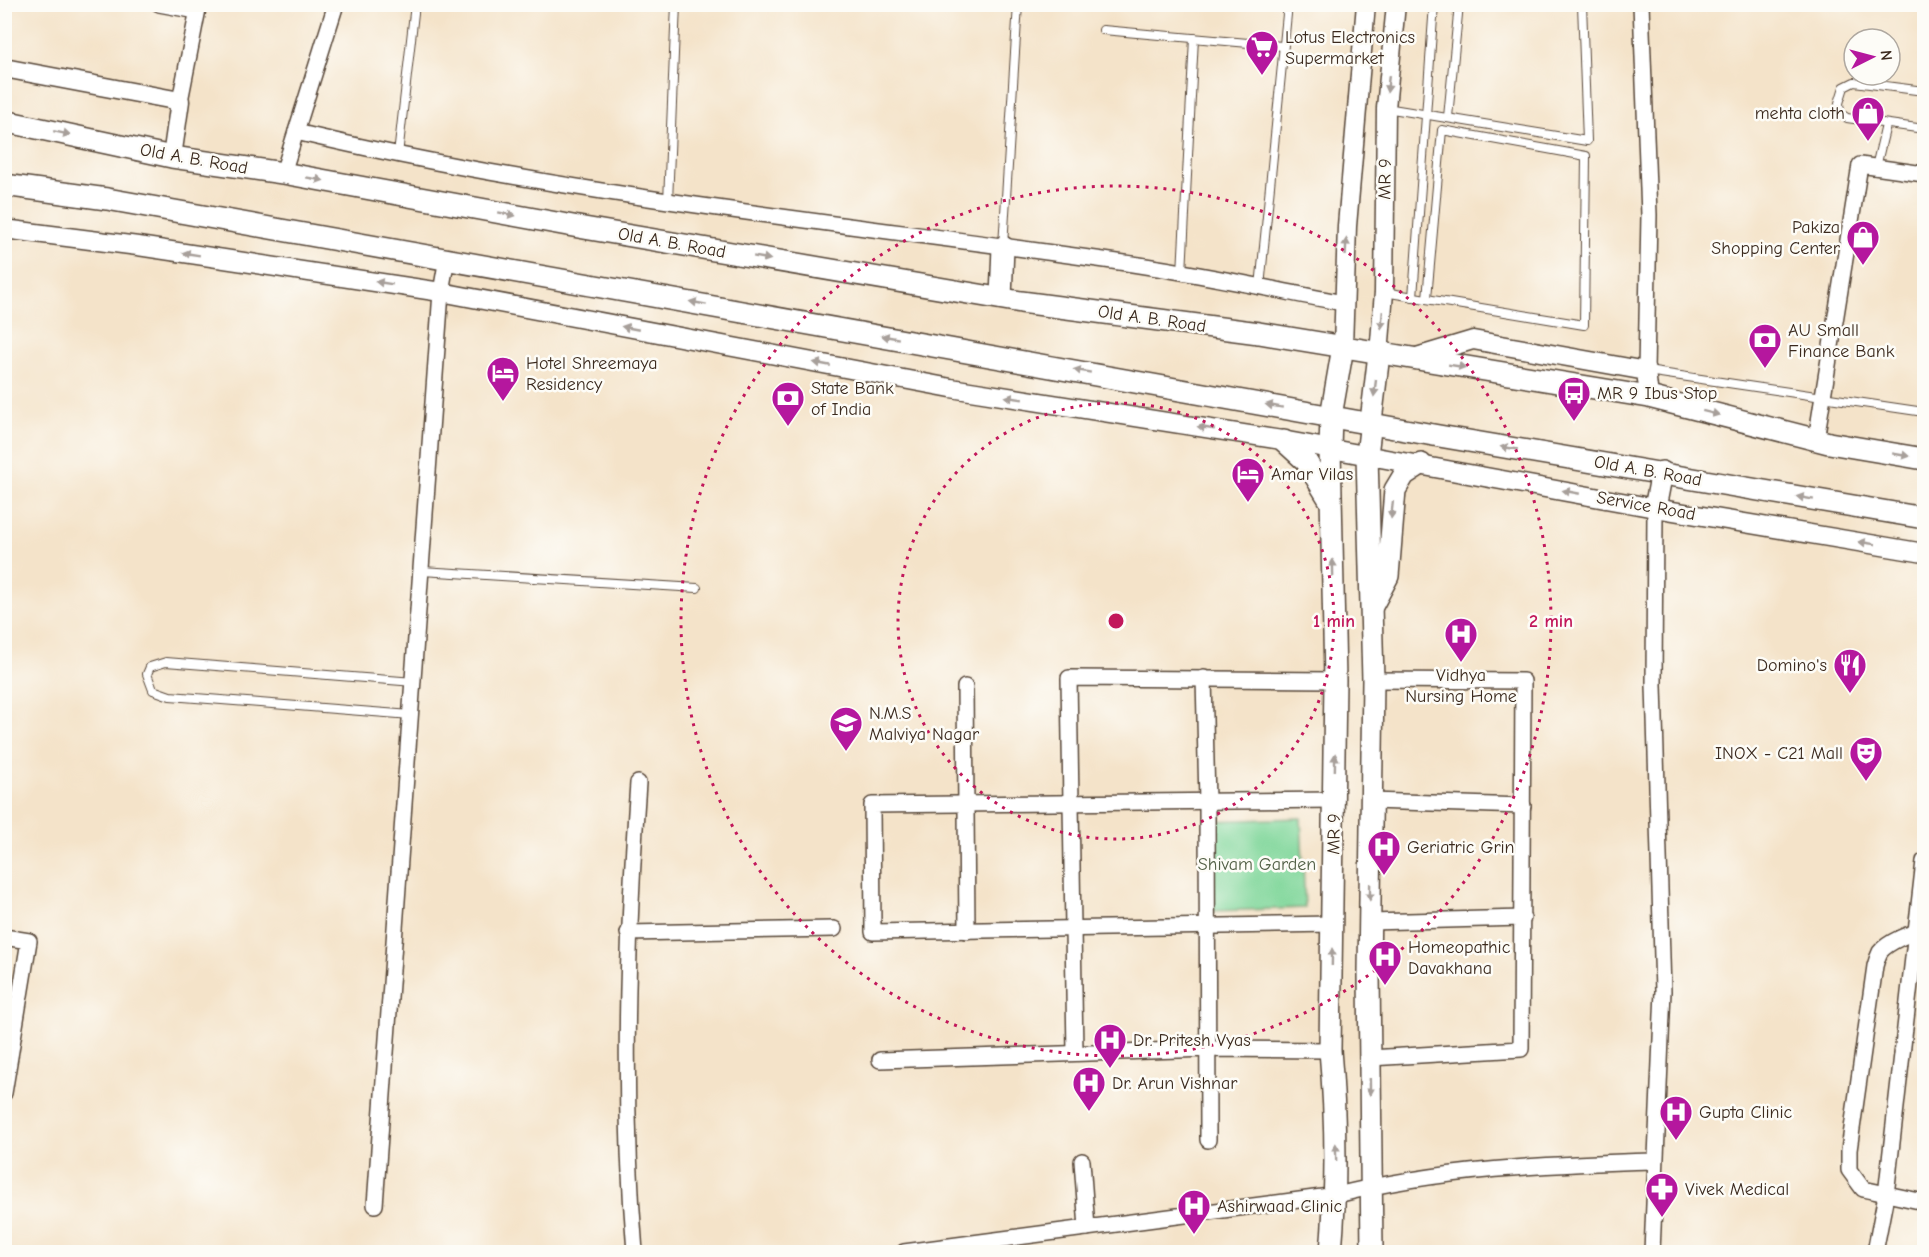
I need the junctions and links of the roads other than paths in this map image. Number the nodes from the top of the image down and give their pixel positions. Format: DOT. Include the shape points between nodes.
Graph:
graph roads {
  1 [pos="159,4"];
  2 [pos="336,4"];
  3 [pos="415,4"];
  4 [pos="676,4"];
  5 [pos="1018,4"];
  6 [pos="1288,4"];
  7 [pos="1366,4"];
  8 [pos="1396,4"];
  9 [pos="1434,4"];
  10 [pos="1459,4"];
  11 [pos="1582,4"];
  12 [pos="1641,4"];
  13 [pos="198,8"];
  14 [pos="1103,30"];
  15 [pos="1194,38"];
  16 [pos="1282,46"];
  17 [pos="4,68"];
  18 [pos="1924,91"];
  19 [pos="180,101"];
  20 [pos="1386,108"];
  21 [pos="1425,114"];
  22 [pos="1448,117"];
  23 [pos="4,121"];
  24 [pos="1886,125"];
  25 [pos="1924,129"];
  26 [pos="296,132"];
  27 [pos="398,156"];
  28 [pos="172,157"];
  29 [pos="1876,167"];
  30 [pos="283,173"];
  31 [pos="1924,174"];
  32 [pos="4,185"];
  33 [pos="669,202"];
  34 [pos="4,229"];
  35 [pos="1003,247"];
  36 [pos="447,258"];
  37 [pos="1182,273"];
  38 [pos="1260,287"];
  39 [pos="441,292"];
  40 [pos="1384,292"];
  41 [pos="1413,297"];
  42 [pos="1001,298"];
  43 [pos="1427,298"];
  44 [pos="1343,303"];
  45 [pos="1343,347"];
  46 [pos="1379,354"];
  47 [pos="1411,359"];
  48 [pos="1646,371"];
  49 [pos="1649,397"];
  50 [pos="1823,397"];
  51 [pos="1924,412"];
  52 [pos="1331,416"];
  53 [pos="1371,423"];
  54 [pos="1816,440"];
  55 [pos="1284,441"];
  56 [pos="1330,449"];
  57 [pos="1368,455"];
  58 [pos="1924,459"];
  59 [pos="1421,464"];
  60 [pos="1662,472"];
  61 [pos="1332,505"];
  62 [pos="1655,508"];
  63 [pos="1924,518"];
  64 [pos="1924,553"];
  65 [pos="422,571"];
  66 [pos="698,588"];
  67 [pos="1371,608"];
  68 [pos="1204,678"];
  69 [pos="1335,680"];
  70 [pos="1373,680"];
  71 [pos="414,682"];
  72 [pos="965,687"];
  73 [pos="411,715"];
  74 [pos="638,783"];
  75 [pos="1334,800"];
  76 [pos="1207,801"];
  77 [pos="1371,801"];
  78 [pos="966,803"];
  79 [pos="1070,804"];
  80 [pos="1523,806"];
  81 [pos="1924,861"];
  82 [pos="1523,918"];
  83 [pos="1370,922"];
  84 [pos="1332,924"];
  85 [pos="1206,925"];
  86 [pos="834,928"];
  87 [pos="1071,929"];
  88 [pos="967,931"];
  89 [pos="1921,931"];
  90 [pos="628,933"];
  91 [pos="4,937"];
  92 [pos="1208,1049"];
  93 [pos="1330,1050"];
  94 [pos="1075,1053"];
  95 [pos="1370,1058"];
  96 [pos="880,1060"];
  97 [pos="4,1093"];
  98 [pos="1208,1140"];
  99 [pos="1082,1161"];
  100 [pos="1654,1161"];
  101 [pos="1372,1186"];
  102 [pos="1336,1195"];
  103 [pos="1886,1195"];
  104 [pos="1924,1202"];
  105 [pos="375,1205"];
  106 [pos="1087,1228"];
  107 [pos="922,1251"];
  108 [pos="635,1252"];
  109 [pos="904,1252"];
  110 [pos="1331,1252"];
  111 [pos="1372,1252"];
  112 [pos="1652,1252"];
  113 [pos="1875,1252"];
  1 -- 13 [label="street"];
  2 -- 26 [label="street"];
  3 -- 27 [label="lane"];
  4 -- 33 [label="lane"];
  5 -- 35 [label="lane"];
  6 -- 16 [label="lane"];
  44 -- 7 [label="street, MR 9, one-way"];
  8 -- 20 [label="street, MR 9, one-way"];
  9 -- 21 [label="lane"];
  10 -- 22 [label="lane"];
  11 -- 22 [label="lane" via="1587,141"];
  12 -- 48 [label="street" via="1649,215"];
  13 -- 19 [label="street"];
  14 -- 15 [label="lane"];
  15 -- 16 [label="lane"];
  15 -- 37 [label="lane"];
  16 -- 38 [label="lane"];
  17 -- 19 [label="street"];
  18 -- 24 [label="lane" via="1854,82 1844,87 1840,113 1847,118"];
  19 -- 28 [label="street"];
  20 -- 21 [label="lane"];
  20 -- 40 [label="street, MR 9"];
  21 -- 22 [label="lane"];
  21 -- 41 [label="lane"];
  23 -- 28 [label="main road, Old A. B. Road, one-way"];
  24 -- 25 [label="lane"];
  24 -- 29 [label="lane"];
  26 -- 27 [label="street"];
  26 -- 30 [label="street"];
  27 -- 33 [label="street"];
  28 -- 30 [label="main road, Old A. B. Road"];
  29 -- 31 [label="street"];
  29 -- 50 [label="street" via="1860,165"];
  30 -- 42 [label="main road, Old A. B. Road, one-way"];
  32 -- 36 [label="main road"];
  33 -- 35 [label="street"];
  39 -- 34 [label="street, Service Road, one-way"];
  35 -- 37 [label="street"];
  35 -- 42 [label="main road"];
  36 -- 39 [label="street"];
  52 -- 36 [label="main road, one-way"];
  37 -- 38 [label="street"];
  38 -- 44 [label="street"];
  55 -- 39 [label="street, Service Road, one-way" via="951,388"];
  39 -- 65 [label="street"];
  40 -- 41 [label="lane"];
  40 -- 46 [label="street, MR 9, one-way"];
  41 -- 43 [label="lane"];
  42 -- 45 [label="main road, Old A. B. Road"];
  43 -- 43 [label="lane" via="1584,326 1586,156 1442,130"];
  44 -- 45 [label="street, MR 9"];
  45 -- 46 [label="main road, Old A. B. Road"];
  45 -- 52 [label="main road, MR 9"];
  46 -- 47 [label="main road"];
  46 -- 53 [label="main road, MR 9, one-way"];
  47 -- 48 [label="street" via="1473,340"];
  47 -- 49 [label="main road, one-way"];
  48 -- 49 [label="street"];
  48 -- 50 [label="lane"];
  49 -- 54 [label="main road, one-way"];
  50 -- 51 [label="lane"];
  50 -- 54 [label="street"];
  52 -- 53 [label="main road, Old A. B. Road"];
  52 -- 56 [label="main road, MR 9"];
  53 -- 57 [label="main road, MR 9"];
  60 -- 53 [label="main road, Old A. B. Road, one-way"];
  54 -- 58 [label="main road, one-way"];
  55 -- 56 [label="street, Service Road"];
  55 -- 61 [label="main road" via="1316,475"];
  56 -- 57 [label="street, Service Road"];
  56 -- 61 [label="main road, MR 9"];
  57 -- 59 [label="street, Service Road"];
  57 -- 67 [label="main road, MR 9"];
  62 -- 59 [label="street, Service Road, one-way"];
  59 -- 67 [label="main road, one-way" via="1404,475 1395,490 1388,576"];
  60 -- 62 [label="main road"];
  63 -- 60 [label="main road, Old A. B. Road, one-way"];
  69 -- 61 [label="main road, MR 9, one-way"];
  64 -- 62 [label="street, Service Road, one-way"];
  62 -- 100 [label="street" via="1654,685 1663,991"];
  65 -- 66 [label="lane"];
  65 -- 71 [label="street"];
  67 -- 70 [label="main road, MR 9"];
  68 -- 69 [label="street"];
  68 -- 76 [label="street"];
  68 -- 79 [label="street" via="1069,678"];
  75 -- 69 [label="main road, MR 9, one-way"];
  70 -- 77 [label="main road, MR 9"];
  70 -- 80 [label="street" via="1523,681"];
  71 -- 73 [label="street"];
  71 -- 73 [label="lane" via="166,662 150,667 147,675 153,690 170,696"];
  72 -- 78 [label="street"];
  73 -- 105 [label="street"];
  74 -- 90 [label="street"];
  75 -- 76 [label="street"];
  75 -- 84 [label="main road, MR 9"];
  76 -- 79 [label="street"];
  76 -- 85 [label="street"];
  77 -- 80 [label="street"];
  77 -- 83 [label="main road, MR 9, one-way"];
  78 -- 79 [label="street"];
  78 -- 88 [label="street"];
  78 -- 88 [label="street" via="872,805 872,851 873,932"];
  79 -- 87 [label="street"];
  80 -- 82 [label="street"];
  81 -- 89 [label="street"];
  82 -- 83 [label="street"];
  82 -- 95 [label="street" via="1521,1049"];
  83 -- 95 [label="main road, MR 9"];
  84 -- 85 [label="street"];
  93 -- 84 [label="main road, MR 9, one-way"];
  85 -- 87 [label="street"];
  85 -- 92 [label="street"];
  86 -- 90 [label="street"];
  87 -- 88 [label="street"];
  87 -- 94 [label="street"];
  89 -- 103 [label="street"];
  89 -- 103 [label="street" via="1885,947 1875,966 1849,1150 1855,1181 1863,1189"];
  90 -- 108 [label="street" via="629,1185"];
  91 -- 97 [label="street" via="28,940"];
  92 -- 93 [label="street"];
  92 -- 94 [label="street"];
  92 -- 98 [label="street"];
  102 -- 93 [label="main road, MR 9, one-way"];
  94 -- 96 [label="street"];
  95 -- 101 [label="main road, MR 9, one-way"];
  99 -- 106 [label="street"];
  100 -- 101 [label="street" via="1568,1163"];
  100 -- 112 [label="street"];
  101 -- 102 [label="street"];
  101 -- 111 [label="main road, MR 9"];
  102 -- 106 [label="street"];
  102 -- 110 [label="main road, MR 9"];
  103 -- 104 [label="street"];
  103 -- 113 [label="street"];
  106 -- 107 [label="street"];
  107 -- 109 [label="street"];
}
